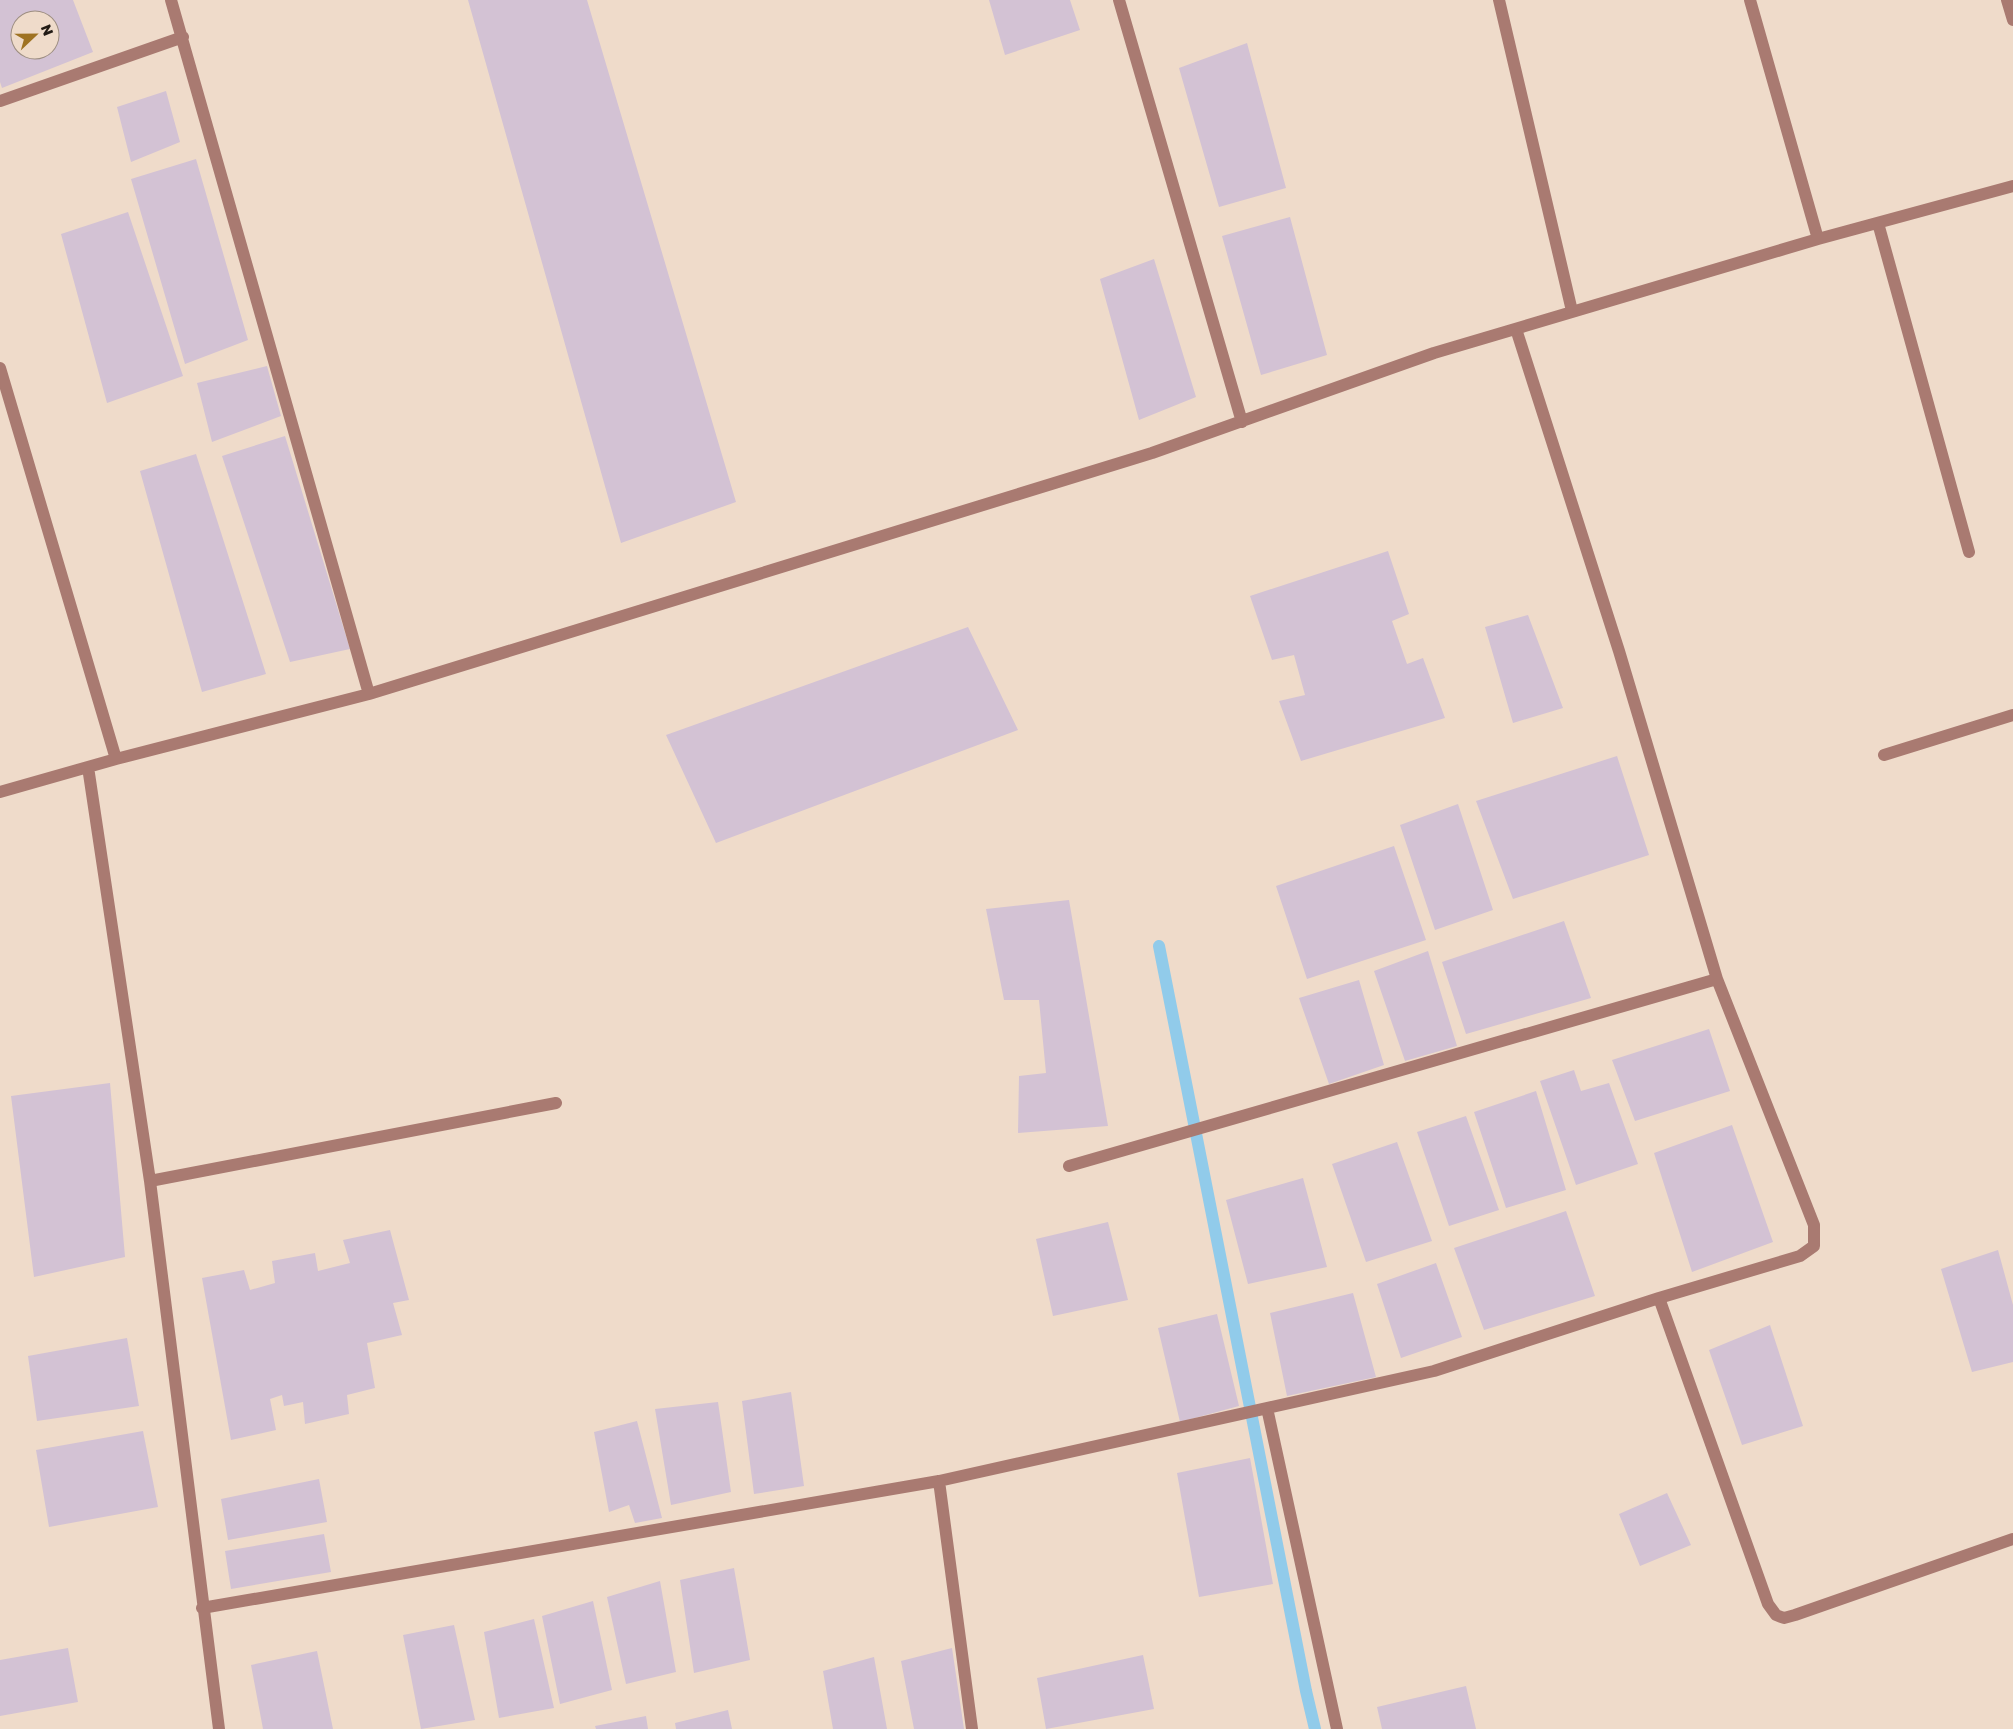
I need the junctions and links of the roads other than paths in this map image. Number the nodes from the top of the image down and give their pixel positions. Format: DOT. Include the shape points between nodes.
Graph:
graph roads {
  1 [pos="171,0"];
  2 [pos="1119,0"];
  3 [pos="1499,0"];
  4 [pos="1750,0"];
  5 [pos="2007,0"];
  6 [pos="2013,20"];
  7 [pos="183,37"];
  8 [pos="0,101"];
  9 [pos="2013,186"];
  10 [pos="1878,222"];
  11 [pos="1818,239"];
  12 [pos="1572,312"];
  13 [pos="1516,329"];
  14 [pos="0,368"];
  15 [pos="1242,422"];
  16 [pos="1969,552"];
  17 [pos="369,694"];
  18 [pos="2013,715"];
  19 [pos="1884,755"];
  20 [pos="116,758"];
  21 [pos="88,767"];
  22 [pos="0,792"];
  23 [pos="1716,979"];
  24 [pos="556,1103"];
  25 [pos="1068,1166"];
  26 [pos="150,1181"];
  27 [pos="1659,1298"];
  28 [pos="1267,1408"];
  29 [pos="939,1481"];
  30 [pos="2013,1539"];
  31 [pos="202,1608"];
  32 [pos="219,1729"];
  33 [pos="972,1729"];
  34 [pos="1337,1729"];
  1 -- 7 [label="street"];
  2 -- 15 [label="street"];
  3 -- 12 [label="street"];
  4 -- 11 [label="street"];
  5 -- 6 [label="street"];
  7 -- 8 [label="street"];
  7 -- 17 [label="street"];
  9 -- 10 [label="street"];
  10 -- 11 [label="street"];
  10 -- 16 [label="street"];
  11 -- 12 [label="street"];
  12 -- 13 [label="street"];
  13 -- 15 [label="street" via="1434,353"];
  13 -- 23 [label="street" via="1619,651"];
  14 -- 20 [label="street"];
  15 -- 17 [label="street" via="1142,456"];
  17 -- 20 [label="street"];
  18 -- 19 [label="street"];
  20 -- 21 [label="street"];
  21 -- 22 [label="street"];
  21 -- 26 [label="street"];
  23 -- 25 [label="street"];
  23 -- 27 [label="street" via="1814,1225 1814,1246 1800,1256"];
  24 -- 26 [label="street"];
  26 -- 31 [label="street"];
  27 -- 28 [label="street" via="1434,1371"];
  27 -- 30 [label="street" via="1768,1604 1776,1615 1784,1618 1795,1615"];
  28 -- 29 [label="street"];
  28 -- 34 [label="street"];
  29 -- 31 [label="street"];
  29 -- 33 [label="street"];
  31 -- 32 [label="street"];
}
